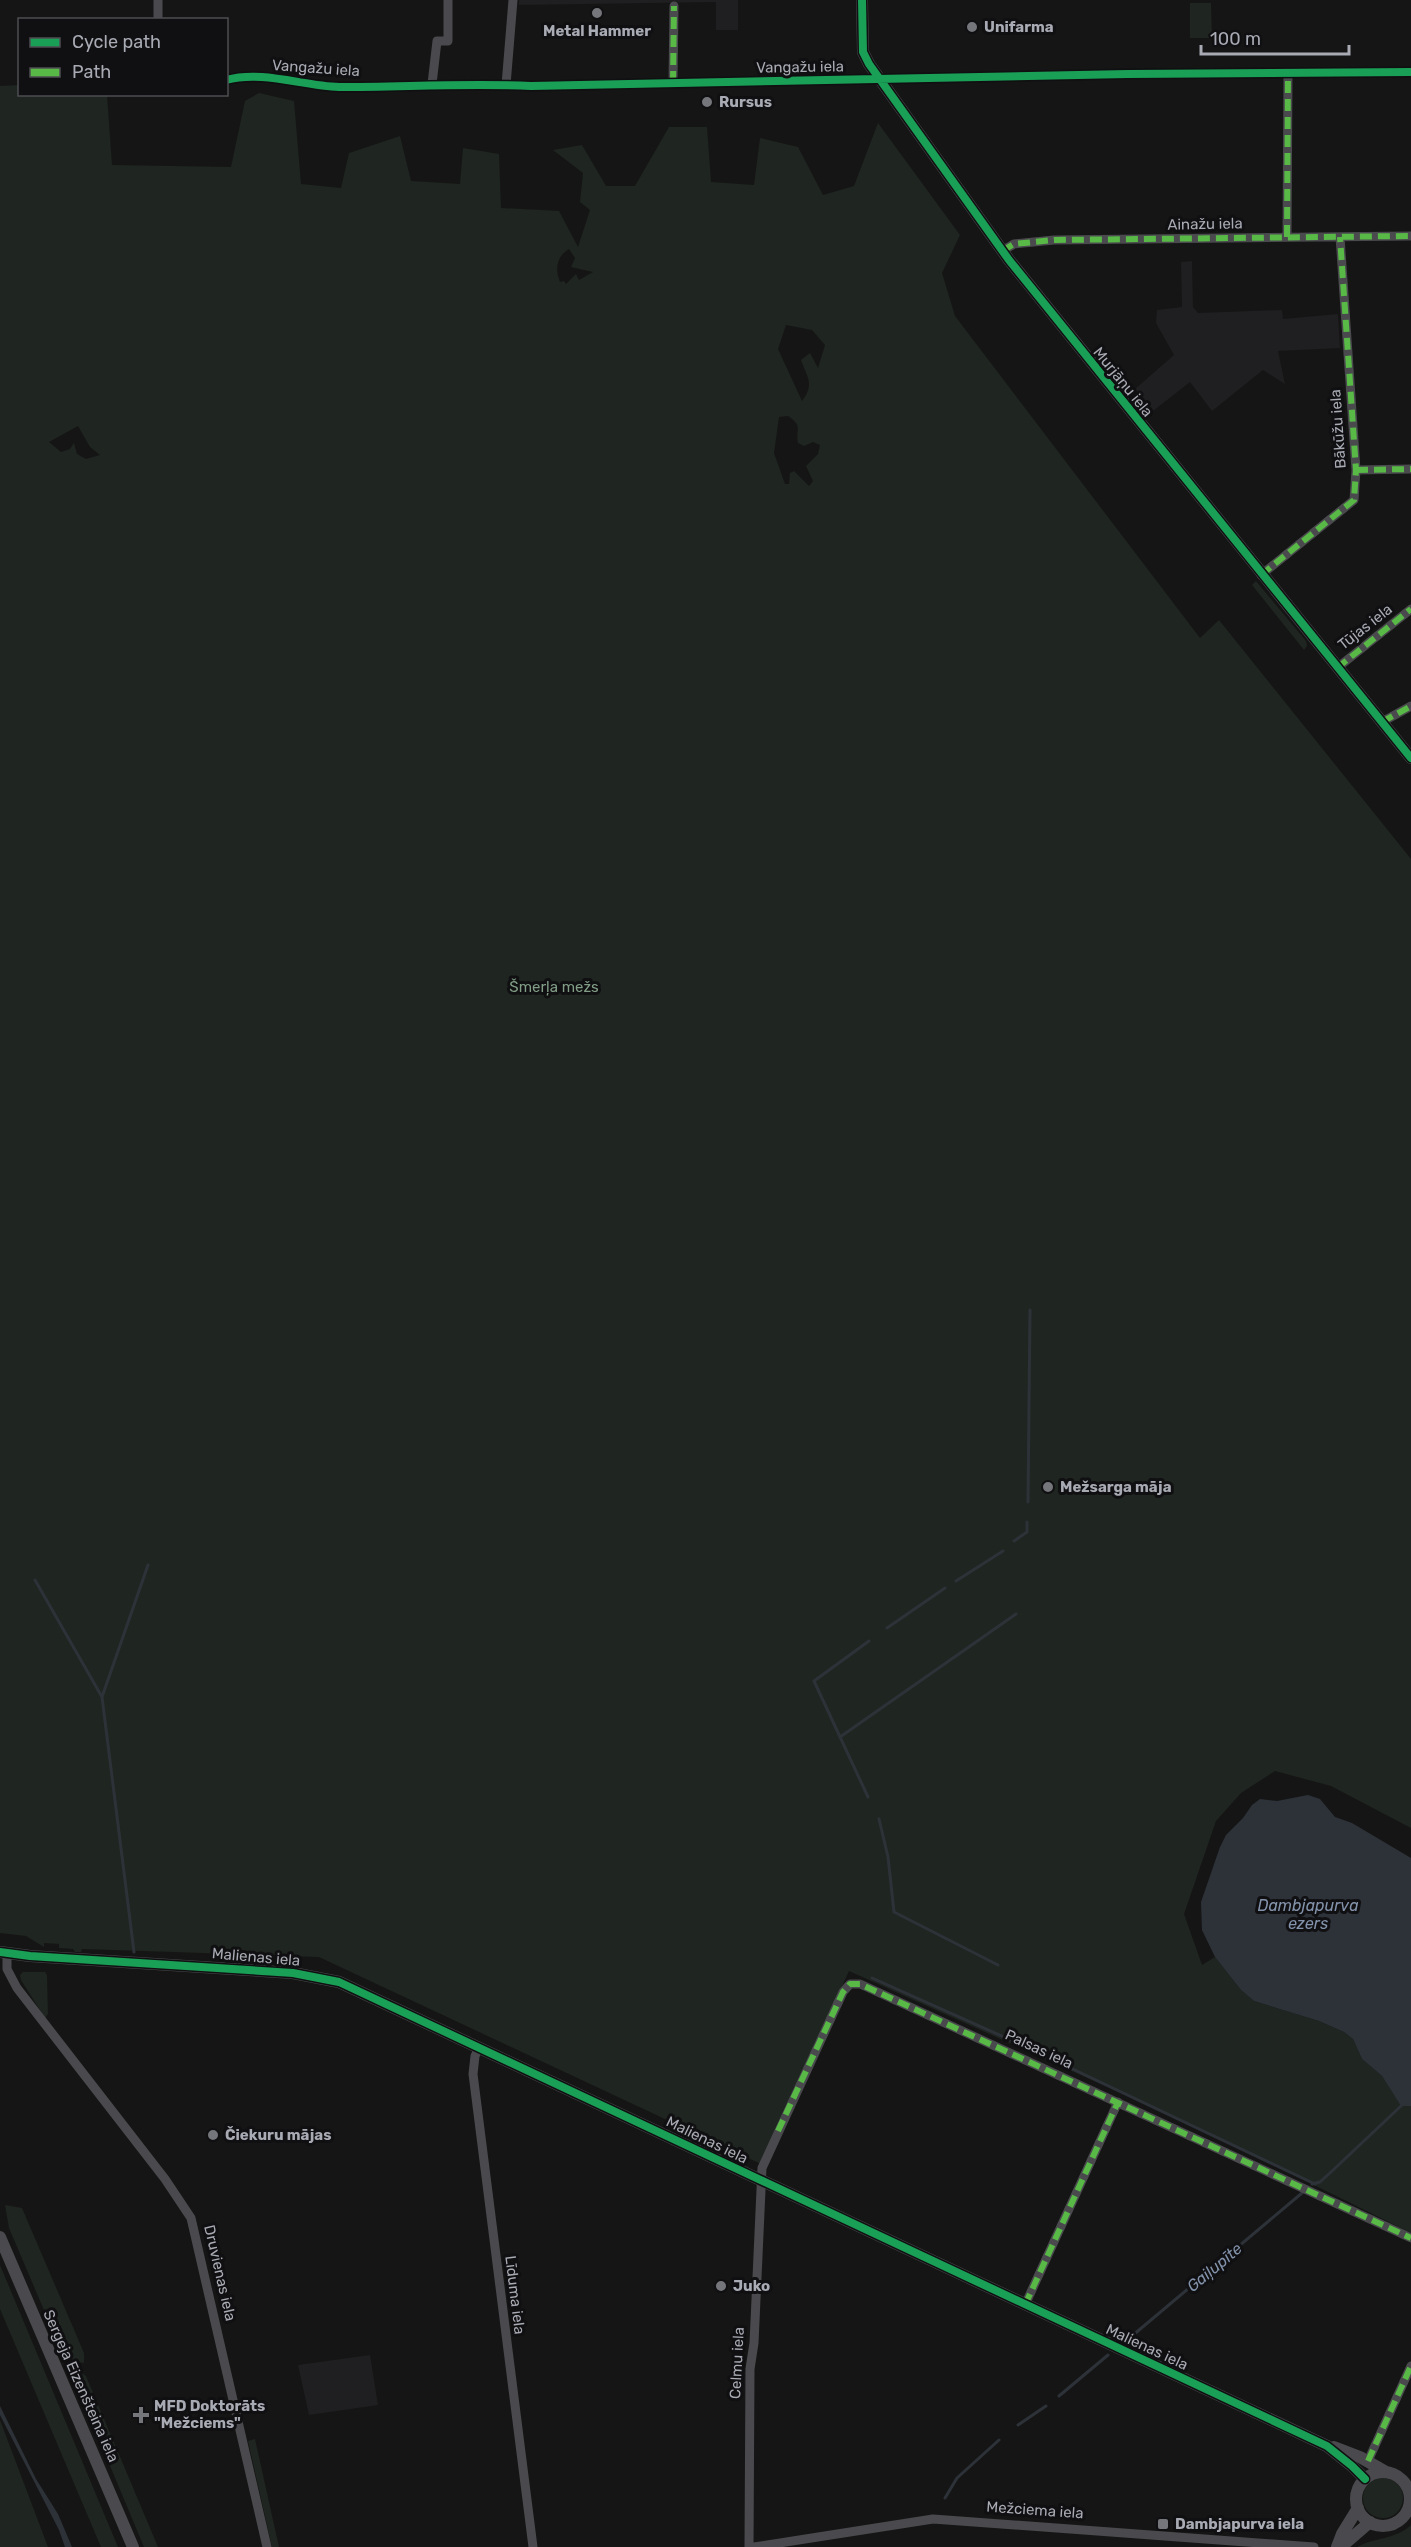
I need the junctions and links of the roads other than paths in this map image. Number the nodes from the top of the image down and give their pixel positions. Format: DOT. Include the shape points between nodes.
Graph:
graph roads {
  1 [pos="158,0"];
  2 [pos="448,0"];
  3 [pos="513,0"];
  4 [pos="862,0"];
  5 [pos="674,6"];
  6 [pos="158,18"];
  7 [pos="1411,72"];
  8 [pos="1288,73"];
  9 [pos="879,78"];
  10 [pos="228,80"];
  11 [pos="673,83"];
  12 [pos="432,84"];
  13 [pos="506,85"];
  14 [pos="1411,236"];
  15 [pos="1287,237"];
  16 [pos="1340,237"];
  17 [pos="1002,251"];
  18 [pos="1411,469"];
  19 [pos="1356,470"];
  20 [pos="1261,575"];
  21 [pos="1411,609"];
  22 [pos="1337,668"];
  23 [pos="1411,706"];
  24 [pos="1382,722"];
  25 [pos="1411,758"];
  26 [pos="4,1953"];
  27 [pos="479,2047"];
  28 [pos="1118,2102"];
  29 [pos="760,2180"];
  30 [pos="0,2237"];
  31 [pos="1411,2238"];
  32 [pos="1025,2305"];
  33 [pos="1411,2366"];
  34 [pos="1327,2446"];
  35 [pos="1368,2461"];
  36 [pos="1386,2472"];
  37 [pos="1365,2479"];
  38 [pos="1409,2485"];
  39 [pos="1411,2500"];
  40 [pos="1358,2508"];
  41 [pos="1370,2522"];
  42 [pos="133,2547"];
  43 [pos="267,2547"];
  44 [pos="533,2547"];
  45 [pos="748,2547"];
  46 [pos="754,2547"];
  47 [pos="1314,2547"];
  48 [pos="1339,2547"];
  1 -- 6 [label="street"];
  2 -- 12 [label="street" via="448,41 437,41"];
  3 -- 13 [label="street"];
  4 -- 9 [label="street, Murjāņu iela" via="863,52"];
  5 -- 11 [label="street"];
  7 -- 8 [label="street, Vangažu iela"];
  8 -- 9 [label="street, Vangažu iela"];
  8 -- 15 [label="street"];
  9 -- 11 [label="street, Vangažu iela"];
  9 -- 17 [label="street, Murjāņu iela"];
  10 -- 12 [label="street, Vangažu iela" via="252,76 339,87"];
  11 -- 13 [label="street, Vangažu iela"];
  12 -- 13 [label="street, Vangažu iela"];
  14 -- 16 [label="street, Ainažu iela"];
  15 -- 16 [label="street, Ainažu iela"];
  15 -- 17 [label="street, Ainažu iela" via="1054,240 1014,244"];
  16 -- 19 [label="street, Bākūžu iela"];
  17 -- 20 [label="street, Murjāņu iela"];
  18 -- 19 [label="street"];
  19 -- 20 [label="street, Bākūžu iela" via="1354,500"];
  20 -- 22 [label="street, Murjāņu iela"];
  21 -- 22 [label="street, Tūjas iela"];
  22 -- 24 [label="street, Murjāņu iela"];
  23 -- 24 [label="street"];
  24 -- 25 [label="street, Murjāņu iela"];
  26 -- 27 [label="street, Malienas iela" via="309,1975 366,1993"];
  26 -- 43 [label="street, Druvienas iela" via="17,1988 191,2218"];
  27 -- 29 [label="street, Malienas iela"];
  27 -- 44 [label="street, Līduma iela" via="472,2074"];
  28 -- 29 [label="street, Palsas iela" via="860,1984 850,1984 805,2072"];
  28 -- 31 [label="street, Palsas iela"];
  28 -- 32 [label="street"];
  29 -- 32 [label="street, Malienas iela"];
  29 -- 45 [label="street, Celmu iela" via="750,2369"];
  30 -- 42 [label="street, Sergeja Eizenšteina iela"];
  32 -- 34 [label="street, Malienas iela"];
  33 -- 35 [label="street"];
  34 -- 35 [label="street, Malienas iela"];
  34 -- 37 [label="street, Malienas iela"];
  35 -- 36 [label="street, Malienas iela"];
  36 -- 37 [label="street"];
  36 -- 38 [label="street"];
  37 -- 40 [label="street" via="1357,2494"];
  38 -- 39 [label="street"];
  39 -- 41 [label="street" via="1403,2517 1393,2524 1381,2526"];
  40 -- 41 [label="street"];
  40 -- 48 [label="street"];
  41 -- 48 [label="street"];
  46 -- 47 [label="street, Mežciema iela" via="933,2519"];
}
